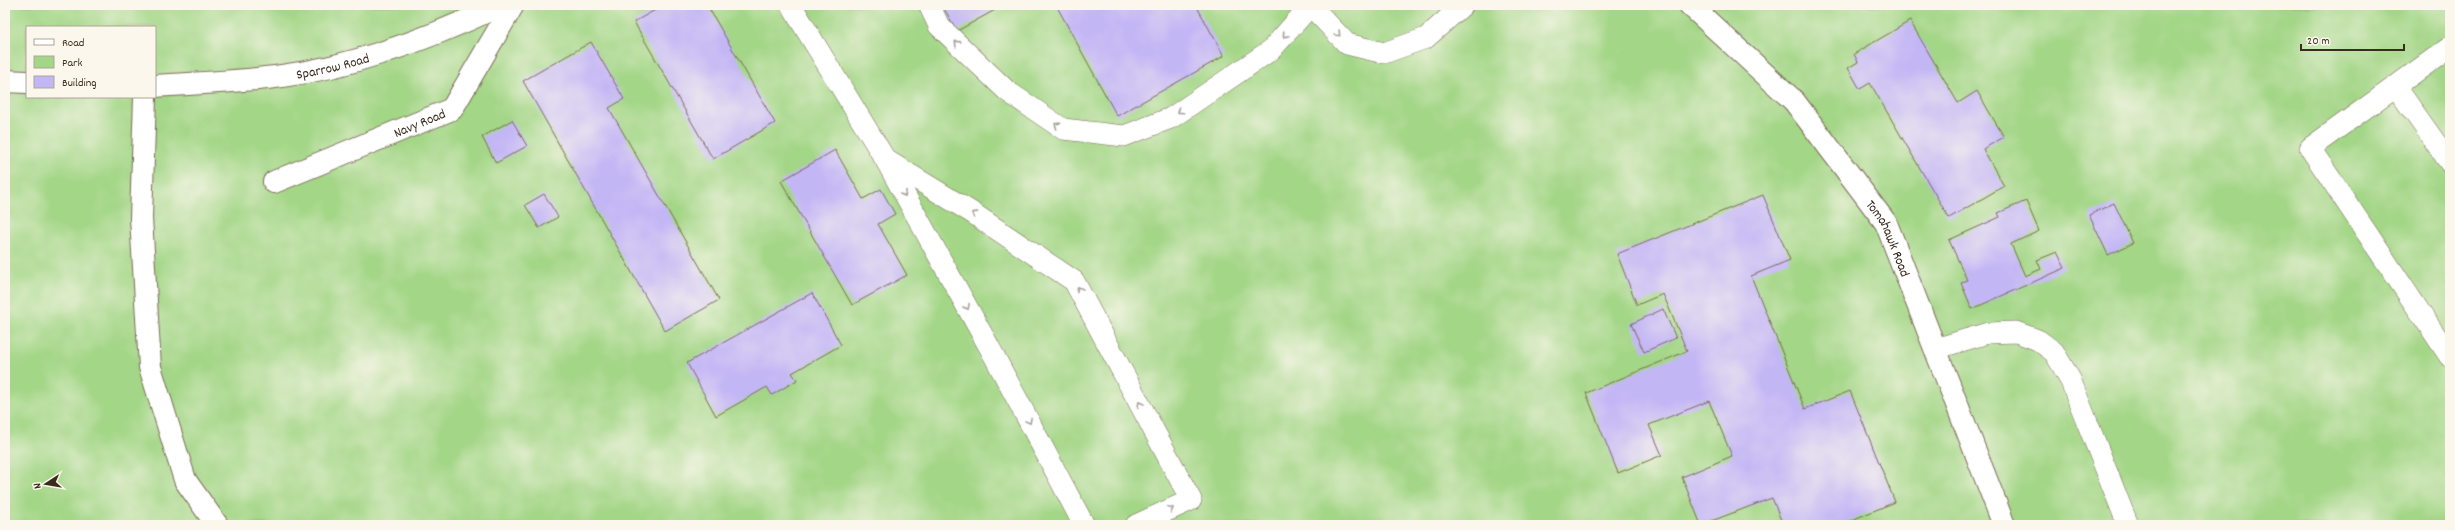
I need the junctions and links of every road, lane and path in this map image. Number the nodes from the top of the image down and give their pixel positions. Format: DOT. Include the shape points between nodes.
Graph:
graph roads {
  1 [pos="501,5"];
  2 [pos="513,5"];
  3 [pos="791,5"];
  4 [pos="929,5"];
  5 [pos="1463,5"];
  6 [pos="1690,5"];
  7 [pos="1310,6"];
  8 [pos="2450,47"];
  9 [pos="5,81"];
  10 [pos="26,82"];
  11 [pos="156,86"];
  12 [pos="2396,87"];
  13 [pos="145,98"];
  14 [pos="885,159"];
  15 [pos="2450,163"];
  16 [pos="274,182"];
  17 [pos="1936,349"];
  18 [pos="2450,357"];
  19 [pos="217,525"];
  20 [pos="1084,525"];
  21 [pos="1136,525"];
  22 [pos="2004,525"];
  23 [pos="2128,525"];
  1 -- 11 [label="street, Sparrow Road" via="462,23 359,60 283,76"];
  2 -- 16 [label="street, Navy Road" via="452,110"];
  3 -- 14 [label="lane"];
  7 -- 4 [label="lane, one-way" via="1272,50 1171,118 1124,136 1063,129 1007,91 939,26"];
  7 -- 5 [label="lane, one-way" via="1347,44 1384,53 1426,38"];
  6 -- 17 [label="street, Tomahawk Road" via="1794,101 1886,223"];
  8 -- 12 [label="lane"];
  9 -- 10 [label="street"];
  12 -- 15 [label="lane"];
  12 -- 18 [label="lane" via="2310,148"];
  13 -- 19 [label="street" via="141,218 150,367 185,480"];
  14 -- 20 [label="lane, one-way"];
  21 -- 14 [label="lane, one-way" via="1191,500 1074,280"];
  17 -- 22 [label="street, Tomahawk Road"];
  17 -- 23 [label="lane" via="1988,333 2016,332 2038,340 2054,352 2070,379"];
}
